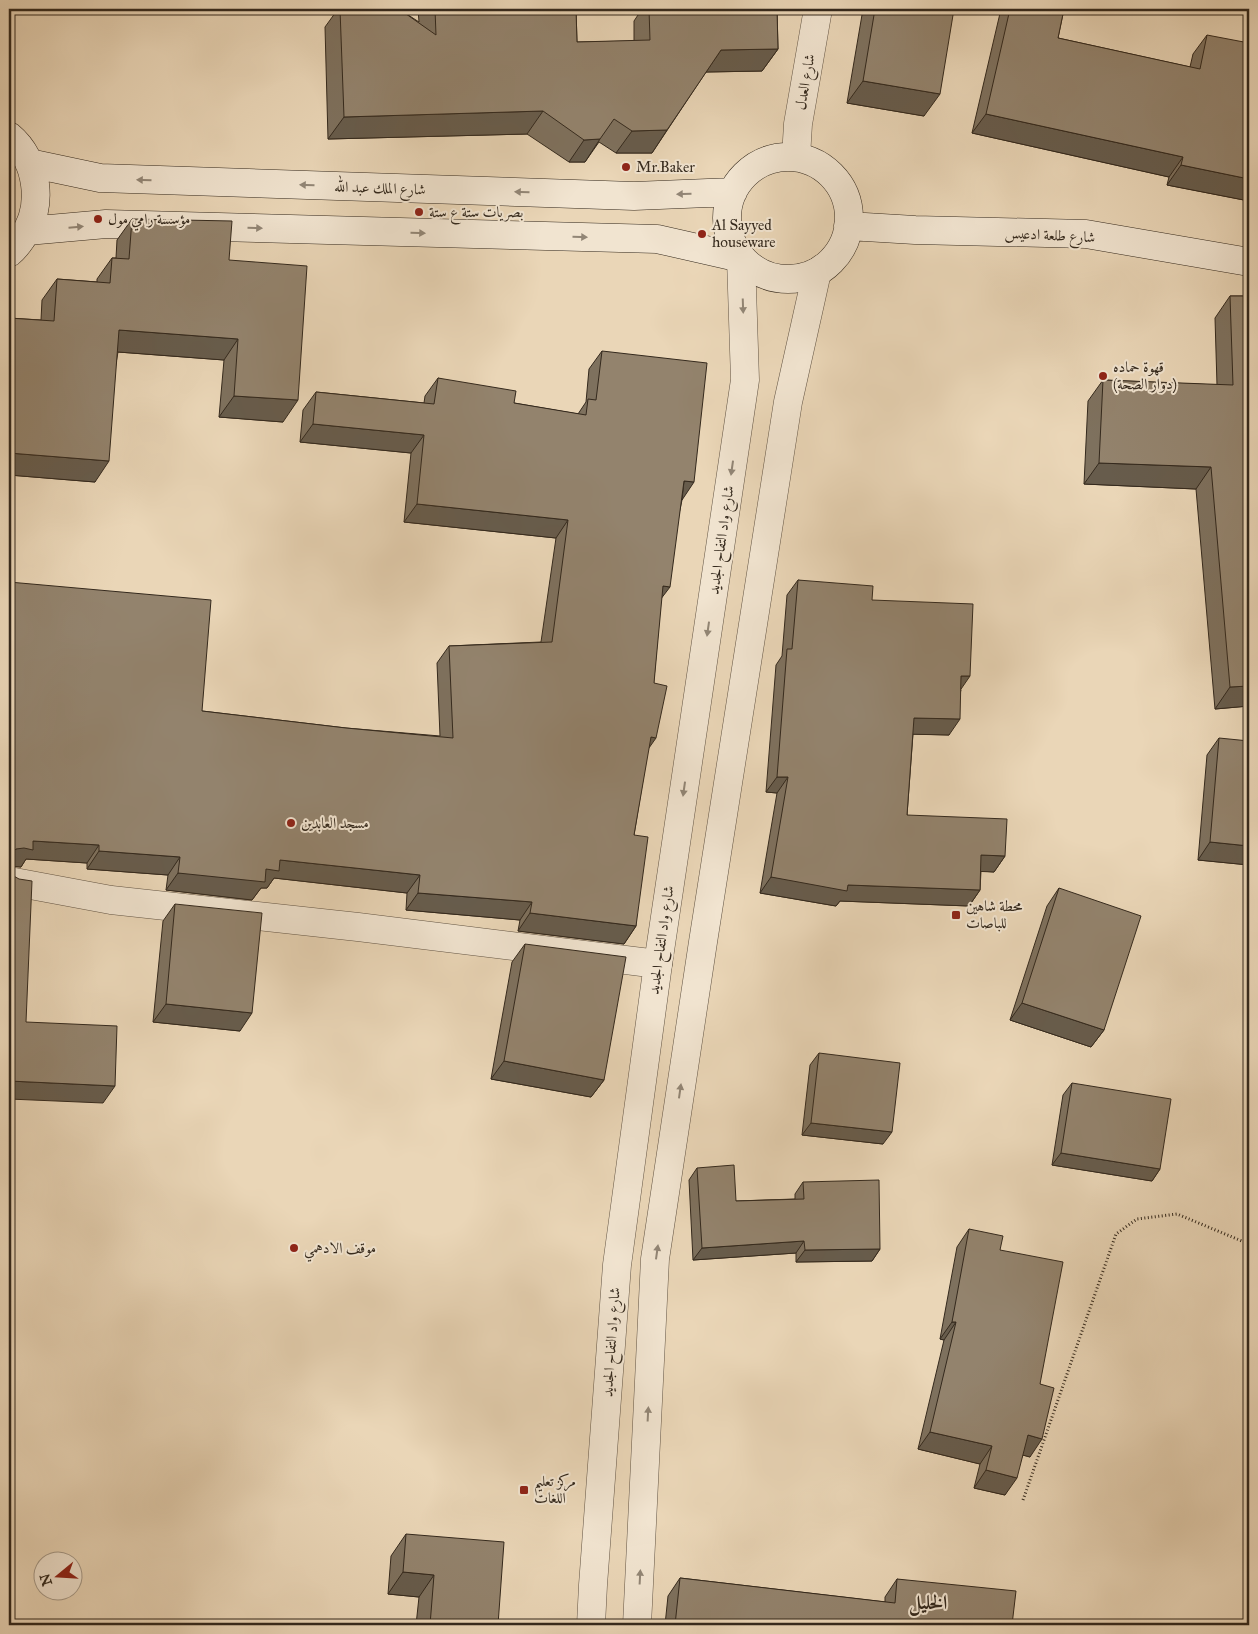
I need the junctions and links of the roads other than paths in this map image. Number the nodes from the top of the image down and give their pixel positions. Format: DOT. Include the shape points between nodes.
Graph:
graph roads {
  1 [pos="818,9"];
  2 [pos="9,136"];
  3 [pos="796,157"];
  4 [pos="29,163"];
  5 [pos="733,192"];
  6 [pos="848,226"];
  7 [pos="27,231"];
  8 [pos="9,253"];
  9 [pos="741,258"];
  10 [pos="1249,262"];
  11 [pos="817,272"];
  12 [pos="9,881"];
  13 [pos="658,964"];
  14 [pos="591,1625"];
  15 [pos="638,1625"];
  1 -- 3 [label="street, شارع العدل" via="798,124"];
  2 -- 4 [label="street"];
  3 -- 5 [label="street" via="776,158 756,165 740,179"];
  3 -- 6 [label="street" via="822,168 842,189 848,207"];
  5 -- 4 [label="street, شارع الملك عبد الله, one-way" via="634,196 100,178"];
  4 -- 7 [label="street" via="35,185 34,209"];
  5 -- 9 [label="street" via="727,218 731,239"];
  6 -- 10 [label="street, شارع طلعة ادعيس" via="1086,234"];
  6 -- 11 [label="street" via="843,244 832,260"];
  7 -- 8 [label="street"];
  7 -- 9 [label="street, one-way" via="106,224 657,239"];
  9 -- 11 [label="street" via="758,272 778,278 799,278"];
  9 -- 13 [label="street, شارع واد التفاح الجديد, one-way" via="745,380"];
  15 -- 11 [label="street, one-way" via="655,1259 787,412"];
  12 -- 13 [label="street" via="112,900"];
  13 -- 14 [label="street, شارع واد التفاح الجديد" via="617,1265"];
}
